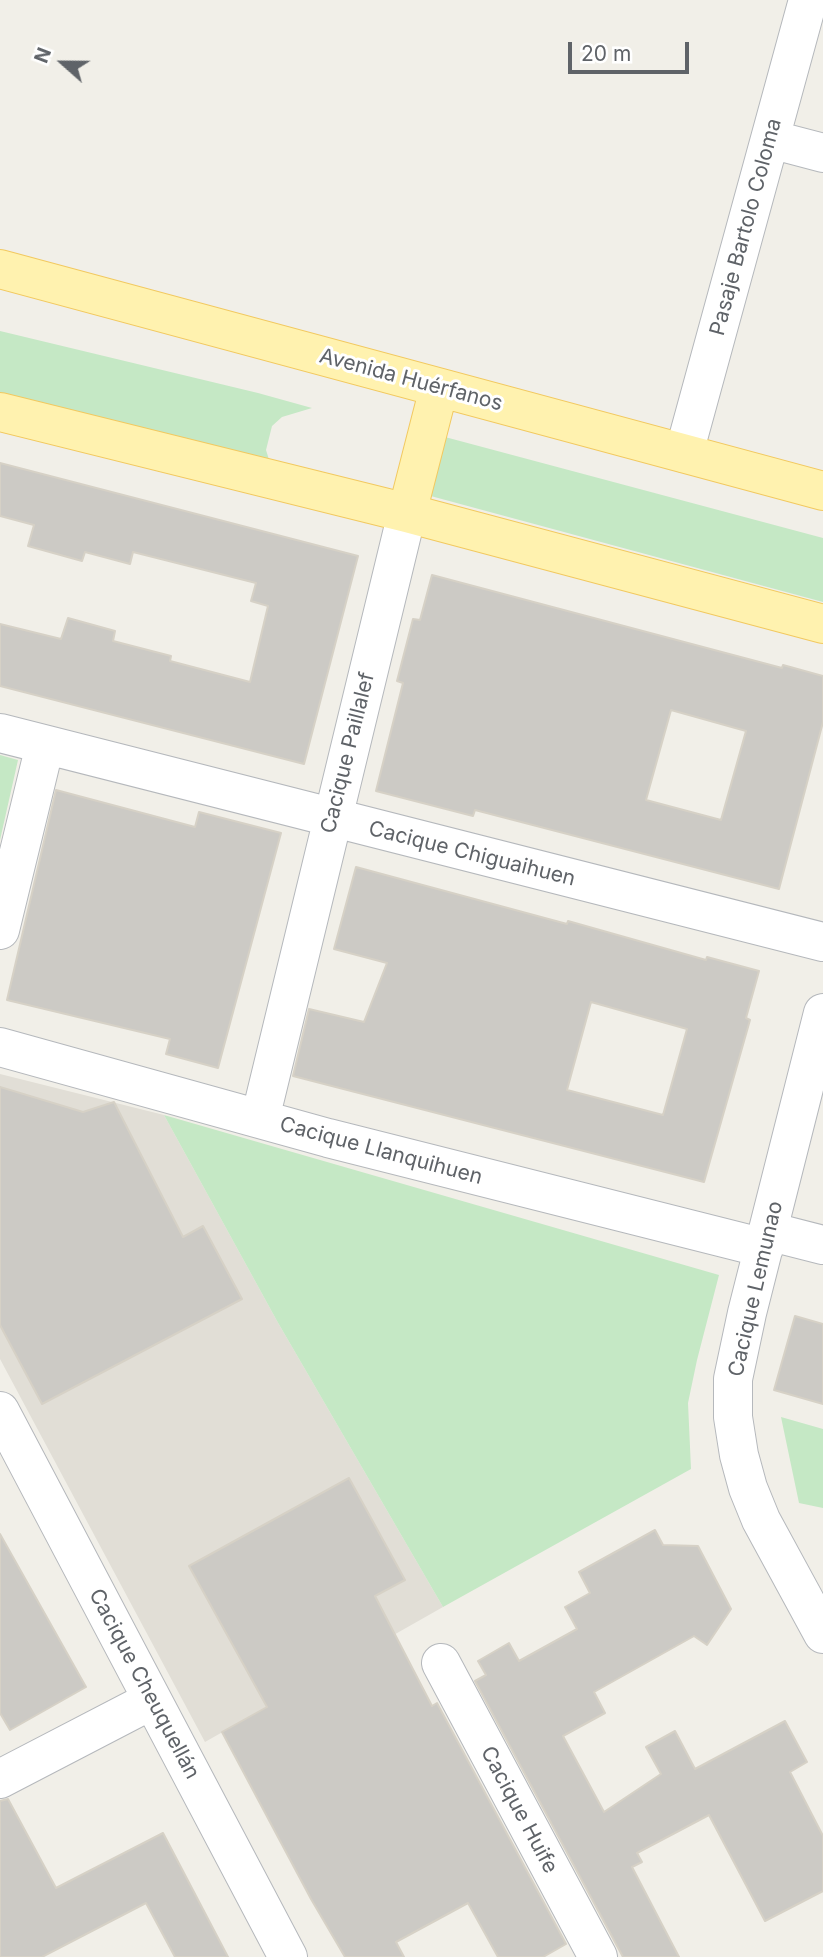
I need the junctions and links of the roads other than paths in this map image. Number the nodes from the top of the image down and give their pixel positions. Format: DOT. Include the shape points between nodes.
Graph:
graph roads {
  1 [pos="808,0"];
  2 [pos="770,139"];
  3 [pos="823,153"];
  4 [pos="0,269"];
  5 [pos="439,387"];
  6 [pos="0,412"];
  7 [pos="684,453"];
  8 [pos="823,491"];
  9 [pos="407,513"];
  10 [pos="823,624"];
  11 [pos="0,733"];
  12 [pos="45,744"];
  13 [pos="332,818"];
  14 [pos="0,930"];
  15 [pos="823,942"];
  16 [pos="823,1013"];
  17 [pos="0,1047"];
  18 [pos="260,1119"];
  19 [pos="766,1240"];
  20 [pos="823,1245"];
  21 [pos="2,1420"];
  22 [pos="823,1633"];
  23 [pos="441,1663"];
  24 [pos="152,1700"];
  25 [pos="0,1779"];
  26 [pos="288,1957"];
  27 [pos="597,1957"];
  1 -- 2 [label="street, Pasaje Bartolo Coloma"];
  2 -- 3 [label="street"];
  2 -- 7 [label="street, Pasaje Bartolo Coloma"];
  4 -- 5 [label="main road, Avenida Huérfanos"];
  5 -- 7 [label="main road, Avenida Huérfanos"];
  5 -- 9 [label="main road, Cacique Paillalef"];
  6 -- 9 [label="main road"];
  7 -- 8 [label="main road, Avenida Huérfanos"];
  9 -- 10 [label="main road"];
  9 -- 13 [label="street, Cacique Paillalef"];
  11 -- 12 [label="street, Cacique Chiguaihuen"];
  12 -- 13 [label="street, Cacique Chiguaihuen"];
  12 -- 14 [label="street"];
  13 -- 15 [label="street, Cacique Chiguaihuen"];
  13 -- 18 [label="street, Cacique Paillalef"];
  16 -- 19 [label="street, Cacique Lemunao"];
  17 -- 18 [label="street, Cacique Llanquihuen"];
  18 -- 19 [label="street, Cacique Llanquihuen"];
  19 -- 20 [label="street, Cacique Llanquihuen"];
  19 -- 22 [label="street, Cacique Lemunao" via="733,1379 738,1455 761,1520"];
  21 -- 24 [label="street, Cacique Cheuquellán"];
  23 -- 27 [label="street, Cacique Huife"];
  24 -- 25 [label="street"];
  24 -- 26 [label="street, Cacique Cheuquellán"];
}
